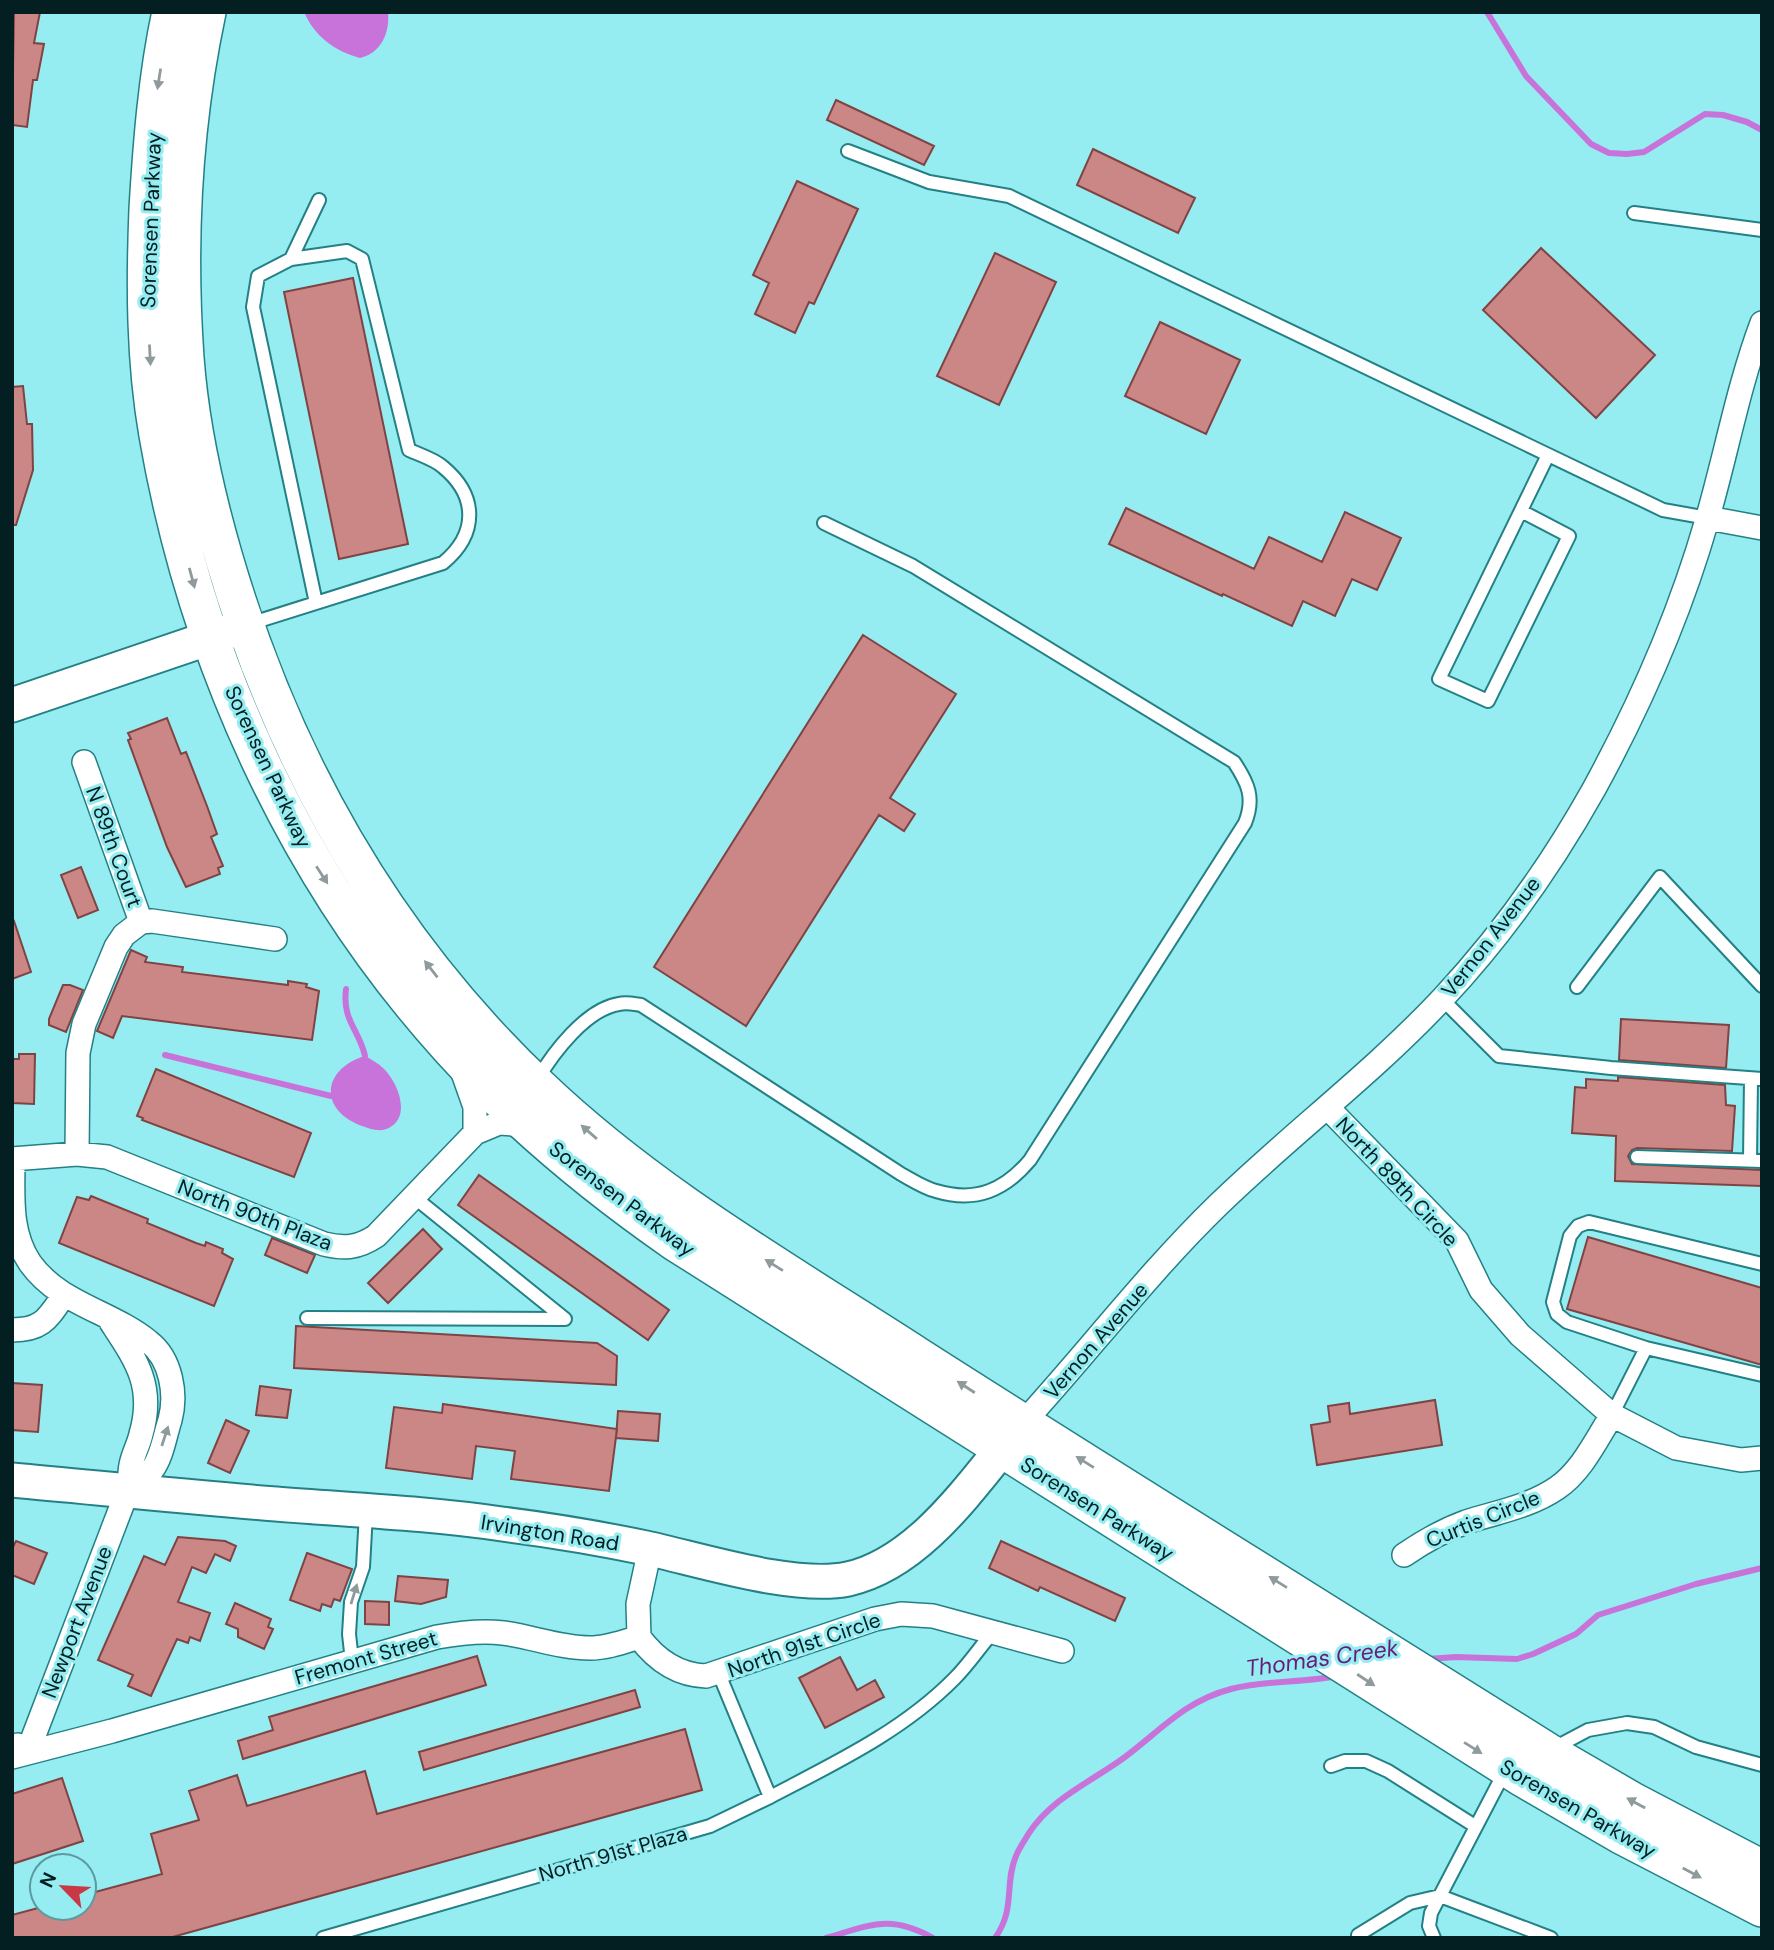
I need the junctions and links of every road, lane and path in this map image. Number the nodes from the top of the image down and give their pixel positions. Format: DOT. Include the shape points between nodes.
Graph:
graph roads {
  1 [pos="171,12"];
  2 [pos="207,12"];
  3 [pos="848,151"];
  4 [pos="319,200"];
  5 [pos="1633,213"];
  6 [pos="1762,230"];
  7 [pos="291,259"];
  8 [pos="1762,323"];
  9 [pos="1548,455"];
  10 [pos="1521,511"];
  11 [pos="1708,518"];
  12 [pos="824,523"];
  13 [pos="1762,528"];
  14 [pos="316,603"];
  15 [pos="245,626"];
  16 [pos="210,638"];
  17 [pos="12,705"];
  18 [pos="84,762"];
  19 [pos="141,922"];
  20 [pos="275,939"];
  21 [pos="1762,986"];
  22 [pos="1577,987"];
  23 [pos="1442,999"];
  24 [pos="449,1047"];
  25 [pos="1756,1079"];
  26 [pos="535,1083"];
  27 [pos="1328,1108"];
  28 [pos="475,1133"];
  29 [pos="540,1137"];
  30 [pos="77,1154"];
  31 [pos="1637,1157"];
  32 [pos="13,1159"];
  33 [pos="1756,1160"];
  34 [pos="414,1197"];
  35 [pos="1762,1264"];
  36 [pos="64,1295"];
  37 [pos="307,1318"];
  38 [pos="12,1330"];
  39 [pos="1646,1348"];
  40 [pos="1762,1375"];
  41 [pos="1612,1415"];
  42 [pos="1012,1436"];
  43 [pos="1762,1458"];
  44 [pos="12,1480"];
  45 [pos="128,1492"];
  46 [pos="366,1511"];
  47 [pos="650,1549"];
  48 [pos="1404,1555"];
  49 [pos="993,1632"];
  50 [pos="639,1637"];
  51 [pos="1062,1651"];
  52 [pos="352,1661"];
  53 [pos="719,1674"];
  54 [pos="18,1750"];
  55 [pos="1548,1752"];
  56 [pos="1762,1765"];
  57 [pos="1331,1766"];
  58 [pos="1506,1768"];
  59 [pos="771,1797"];
  60 [pos="1475,1826"];
  61 [pos="1762,1869"];
  62 [pos="1440,1896"];
  63 [pos="1762,1908"];
  64 [pos="1358,1935"];
  65 [pos="323,1938"];
  66 [pos="1434,1938"];
  67 [pos="1551,1938"];
  1 -- 16 [label="main road, Sorensen Parkway, one-way" via="150,172 146,247 151,382 170,493"];
  2 -- 15 [label="main road, Sorensen Parkway" via="189,130 181,245 186,360 201,465"];
  3 -- 9 [label="lane" via="929,182 1009,196"];
  4 -- 7 [label="lane"];
  5 -- 6 [label="lane"];
  7 -- 14 [label="lane" via="258,275 253,306"];
  7 -- 14 [label="lane" via="347,251 362,259 409,450 441,465 460,483 470,504 468,530 443,564"];
  8 -- 11 [label="street, Vernon Avenue"];
  9 -- 10 [label="lane"];
  9 -- 11 [label="lane" via="1663,510"];
  10 -- 10 [label="lane" via="1440,679 1488,701 1569,536"];
  11 -- 13 [label="street"];
  11 -- 23 [label="street, Vernon Avenue" via="1657,662 1593,790 1529,892"];
  12 -- 26 [label="lane" via="913,566 1234,762 1247,782 1250,811 1245,823 1030,1160 1014,1179 985,1193 936,1191 901,1174 641,1005 620,1003 605,1008 577,1028"];
  14 -- 15 [label="lane"];
  15 -- 16 [label="street"];
  26 -- 15 [label="main road, Sorensen Parkway, one-way" via="443,984 360,869 302,764"];
  16 -- 17 [label="street"];
  16 -- 24 [label="main road, Sorensen Parkway, one-way" via="285,814 385,969"];
  18 -- 19 [label="street, N 89th Court"];
  19 -- 20 [label="street, N 89th Court"];
  19 -- 30 [label="street" via="116,947 84,1024 78,1053"];
  21 -- 22 [label="lane" via="1660,877"];
  23 -- 25 [label="lane" via="1499,1056"];
  23 -- 27 [label="street, Vernon Avenue"];
  24 -- 28 [label="street" via="472,1094"];
  24 -- 29 [label="main road, Sorensen Parkway"];
  25 -- 33 [label="lane"];
  42 -- 26 [label="main road, Sorensen Parkway, one-way" via="705,1221 601,1143"];
  27 -- 41 [label="street, North 89th Circle" via="1457,1241 1480,1290 1520,1335"];
  27 -- 42 [label="street, Vernon Avenue" via="1215,1209"];
  28 -- 29 [label="street" via="514,1124"];
  28 -- 34 [label="street, North 90th Plaza"];
  29 -- 42 [label="main road, Sorensen Parkway" via="675,1242"];
  30 -- 32 [label="street, North 90th Plaza"];
  30 -- 34 [label="street, North 90th Plaza" via="107,1157 338,1248 351,1248 376,1236"];
  31 -- 33 [label="lane"];
  32 -- 36 [label="street" via="13,1209 20,1247 40,1276"];
  34 -- 37 [label="lane" via="565,1320"];
  35 -- 39 [label="lane" via="1589,1222 1578,1226 1570,1236 1553,1302 1558,1314 1567,1322"];
  36 -- 38 [label="street" via="36,1328"];
  36 -- 45 [label="street, Newport Avenue" via="109,1320 141,1372 146,1411"];
  39 -- 40 [label="lane"];
  39 -- 41 [label="lane"];
  41 -- 43 [label="street, North 89th Circle" via="1676,1448 1741,1460"];
  41 -- 48 [label="street, Curtis Circle" via="1583,1462 1558,1488 1520,1507 1465,1522"];
  42 -- 47 [label="street, Irvington Road" via="920,1539 884,1564 848,1578 789,1578"];
  55 -- 42 [label="main road, Sorensen Parkway, one-way" via="1336,1618"];
  42 -- 58 [label="main road, Sorensen Parkway, one-way" via="1287,1630"];
  44 -- 45 [label="street, Irvington Road"];
  45 -- 46 [label="street, Irvington Road"];
  45 -- 54 [label="street, Newport Avenue"];
  46 -- 47 [label="street, Irvington Road" via="502,1524"];
  52 -- 46 [label="lane, one-way" via="351,1602 363,1567"];
  47 -- 50 [label="street" via="638,1604"];
  49 -- 51 [label="street, North 91st Circle"];
  49 -- 53 [label="street, North 91st Circle" via="933,1616 901,1614"];
  49 -- 59 [label="lane, North 91st Plaza" via="955,1678 921,1708 873,1743"];
  50 -- 52 [label="street, Fremont Street" via="592,1648 503,1633 461,1633"];
  50 -- 53 [label="street, North 91st Circle" via="671,1668 693,1676"];
  52 -- 54 [label="street, Fremont Street" via="112,1731"];
  53 -- 59 [label="lane"];
  55 -- 56 [label="lane" via="1588,1730 1627,1723 1654,1727 1696,1746"];
  61 -- 55 [label="main road, Sorensen Parkway, one-way"];
  57 -- 60 [label="lane" via="1366,1761"];
  58 -- 60 [label="lane"];
  58 -- 63 [label="main road, Sorensen Parkway, one-way" via="1621,1835"];
  59 -- 65 [label="lane, North 91st Plaza" via="710,1826"];
  60 -- 62 [label="lane"];
  62 -- 64 [label="lane" via="1410,1903"];
  62 -- 66 [label="lane" via="1429,1926"];
  62 -- 67 [label="lane"];
}
